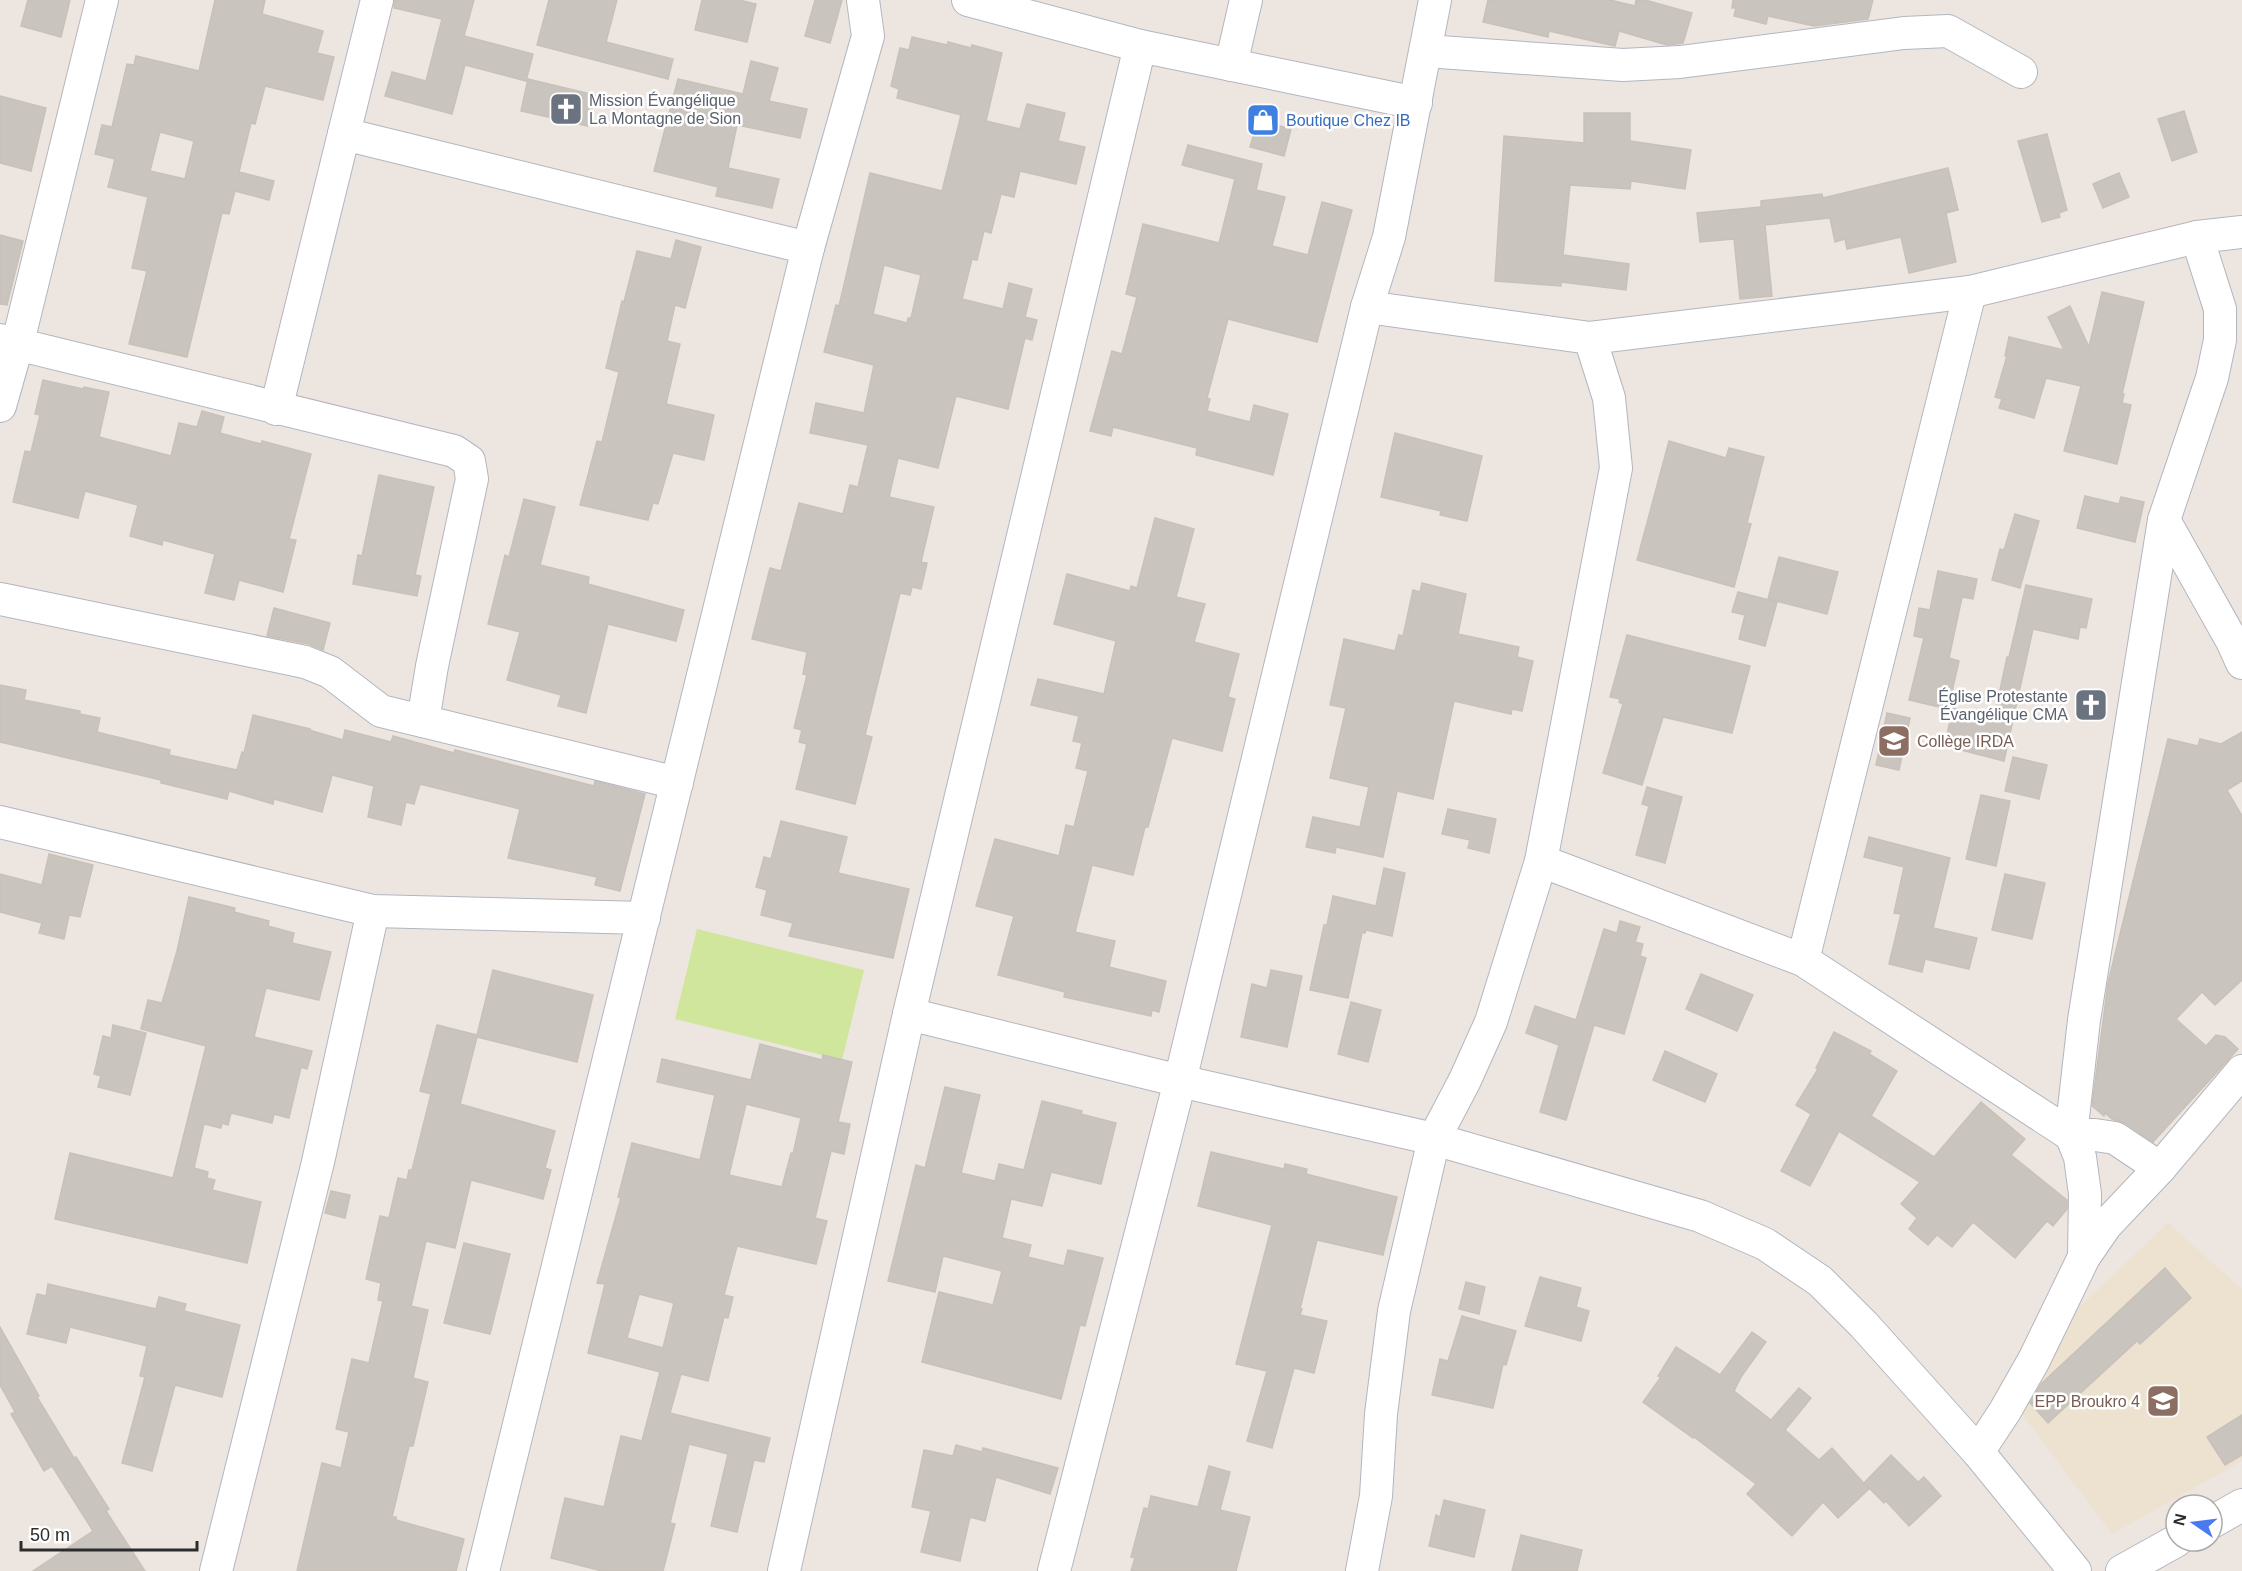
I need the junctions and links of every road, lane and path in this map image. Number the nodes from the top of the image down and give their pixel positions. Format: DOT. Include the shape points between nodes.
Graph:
graph roads {
  1 [pos="102,0"];
  2 [pos="377,0"];
  3 [pos="863,0"];
  4 [pos="968,0"];
  5 [pos="1246,0"];
  6 [pos="1435,0"];
  7 [pos="1140,46"];
  8 [pos="1426,51"];
  9 [pos="1231,65"];
  10 [pos="2021,72"];
  11 [pos="1416,102"];
  12 [pos="344,134"];
  13 [pos="2242,232"];
  14 [pos="2197,237"];
  15 [pos="808,248"];
  16 [pos="1970,292"];
  17 [pos="1366,307"];
  18 [pos="1590,338"];
  19 [pos="9,343"];
  20 [pos="0,406"];
  21 [pos="276,409"];
  22 [pos="2164,520"];
  23 [pos="0,599"];
  24 [pos="2242,663"];
  25 [pos="423,721"];
  26 [pos="677,783"];
  27 [pos="0,822"];
  28 [pos="1541,861"];
  29 [pos="373,911"];
  30 [pos="644,918"];
  31 [pos="1803,960"];
  32 [pos="909,1014"];
  33 [pos="2242,1071"];
  34 [pos="1180,1081"];
  35 [pos="2071,1135"];
  36 [pos="1434,1138"];
  37 [pos="2160,1168"];
  38 [pos="2084,1257"];
  39 [pos="1978,1452"];
  40 [pos="2242,1505"];
  41 [pos="2224,1515"];
  42 [pos="2164,1548"];
  43 [pos="216,1571"];
  44 [pos="483,1571"];
  45 [pos="784,1571"];
  46 [pos="1054,1571"];
  47 [pos="1362,1571"];
  48 [pos="2075,1571"];
  49 [pos="2122,1571"];
  1 -- 19 [label="street"];
  2 -- 12 [label="street"];
  3 -- 15 [label="street" via="868,36"];
  4 -- 7 [label="street"];
  5 -- 9 [label="street"];
  6 -- 8 [label="street"];
  7 -- 9 [label="street"];
  7 -- 32 [label="street"];
  8 -- 10 [label="street" via="1635,64 1948,31"];
  8 -- 11 [label="street"];
  9 -- 11 [label="street"];
  11 -- 17 [label="street" via="1389,237"];
  12 -- 15 [label="street"];
  12 -- 21 [label="street"];
  13 -- 14 [label="street"];
  14 -- 16 [label="street"];
  14 -- 22 [label="street" via="2220,309 2220,340 2212,378"];
  15 -- 26 [label="street"];
  16 -- 18 [label="street"];
  16 -- 31 [label="street"];
  17 -- 18 [label="street"];
  17 -- 34 [label="street"];
  18 -- 28 [label="street" via="1609,398 1616,468"];
  19 -- 20 [label="street"];
  19 -- 21 [label="street"];
  21 -- 25 [label="street" via="454,451 469,461 472,479"];
  22 -- 24 [label="street"];
  22 -- 35 [label="street" via="2084,1020"];
  23 -- 25 [label="street" via="305,662 330,672 381,711"];
  25 -- 26 [label="street"];
  26 -- 30 [label="street"];
  27 -- 29 [label="street"];
  28 -- 31 [label="street"];
  28 -- 36 [label="street" via="1491,1022"];
  29 -- 30 [label="street"];
  29 -- 43 [label="street" via="318,1162"];
  30 -- 44 [label="street"];
  31 -- 35 [label="street"];
  32 -- 34 [label="street"];
  32 -- 45 [label="street"];
  33 -- 37 [label="street"];
  34 -- 36 [label="street"];
  34 -- 46 [label="street"];
  35 -- 37 [label="street" via="2115,1138"];
  35 -- 38 [label="street" via="2080,1157 2085,1194"];
  36 -- 39 [label="street" via="1700,1216 1765,1244 1835,1295"];
  36 -- 47 [label="street" via="1394,1311 1376,1496"];
  37 -- 38 [label="street" via="2106,1226"];
  38 -- 39 [label="street" via="2034,1360"];
  39 -- 48 [label="street"];
  40 -- 41 [label="street"];
  42 -- 49 [label="street"];
}
